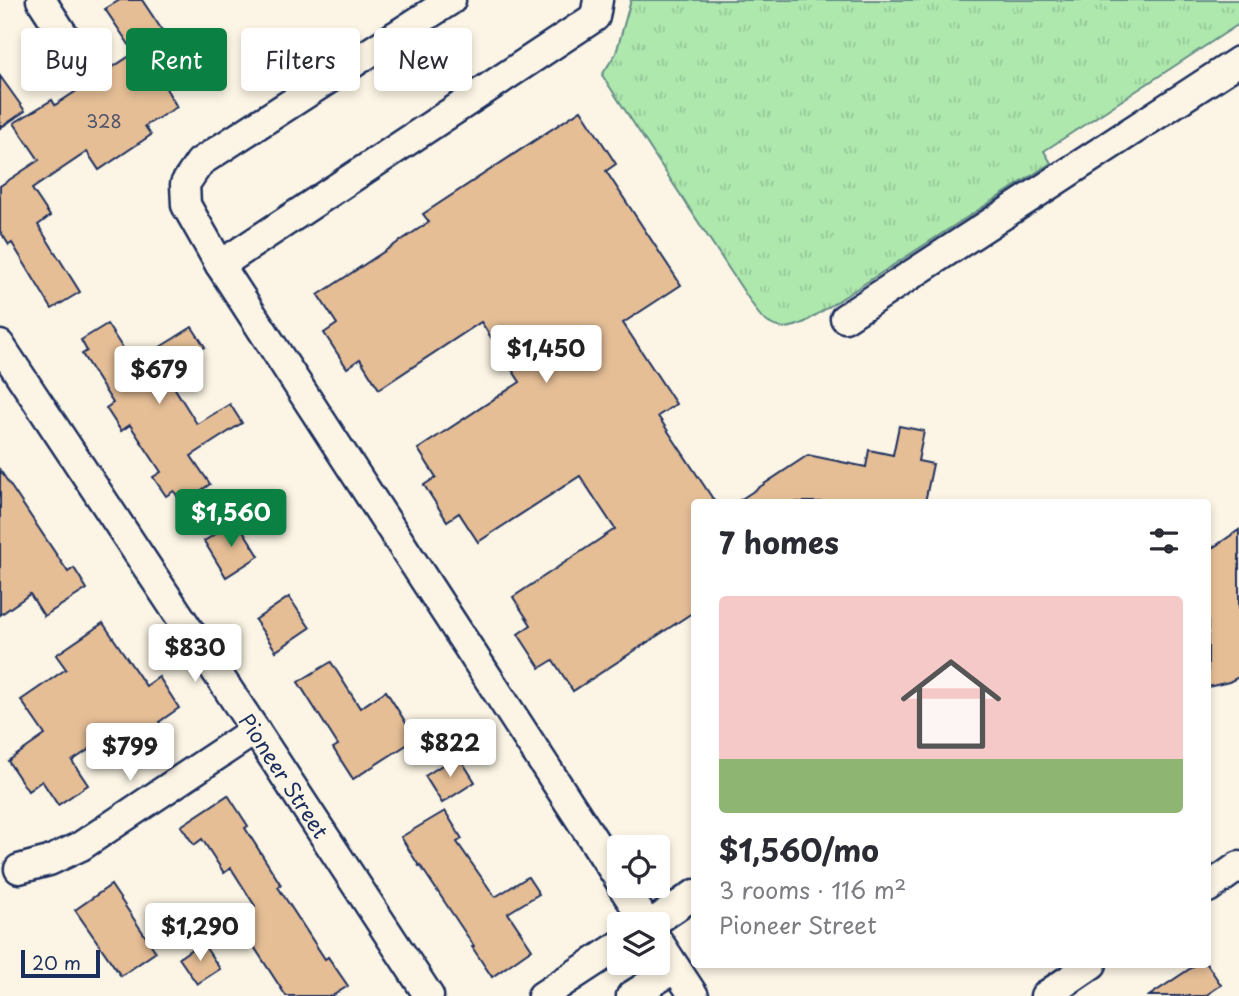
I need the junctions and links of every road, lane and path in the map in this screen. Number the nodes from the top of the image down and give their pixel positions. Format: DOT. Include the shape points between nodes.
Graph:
graph roads {
  1 [pos="41,0"];
  2 [pos="451,0"];
  3 [pos="598,0"];
  4 [pos="59,28"];
  5 [pos="1239,61"];
  6 [pos="220,265"];
  7 [pos="845,318"];
  8 [pos="0,345"];
  9 [pos="255,730"];
  10 [pos="607,861"];
  11 [pos="1239,866"];
  12 [pos="19,869"];
  13 [pos="1211,886"];
  14 [pos="691,897"];
  15 [pos="667,912"];
  16 [pos="607,953"];
  17 [pos="670,959"];
  18 [pos="676,968"];
  19 [pos="1085,968"];
  20 [pos="429,996"];
  21 [pos="542,996"];
  22 [pos="631,996"];
  23 [pos="694,996"];
  24 [pos="1045,996"];
  1 -- 4 [label="street"];
  2 -- 6 [label="street" via="200,162 185,184 186,205"];
  3 -- 6 [label="street" via="595,17"];
  5 -- 7 [label="street"];
  6 -- 10 [label="street"];
  8 -- 9 [label="street, Pioneer Street"];
  9 -- 12 [label="street" via="80,846"];
  9 -- 20 [label="street, Pioneer Street"];
  11 -- 13 [label="street"];
  14 -- 15 [label="street"];
  16 -- 21 [label="street"];
  17 -- 18 [label="street"];
  18 -- 22 [label="street"];
  18 -- 23 [label="street"];
  19 -- 24 [label="street"];
}
